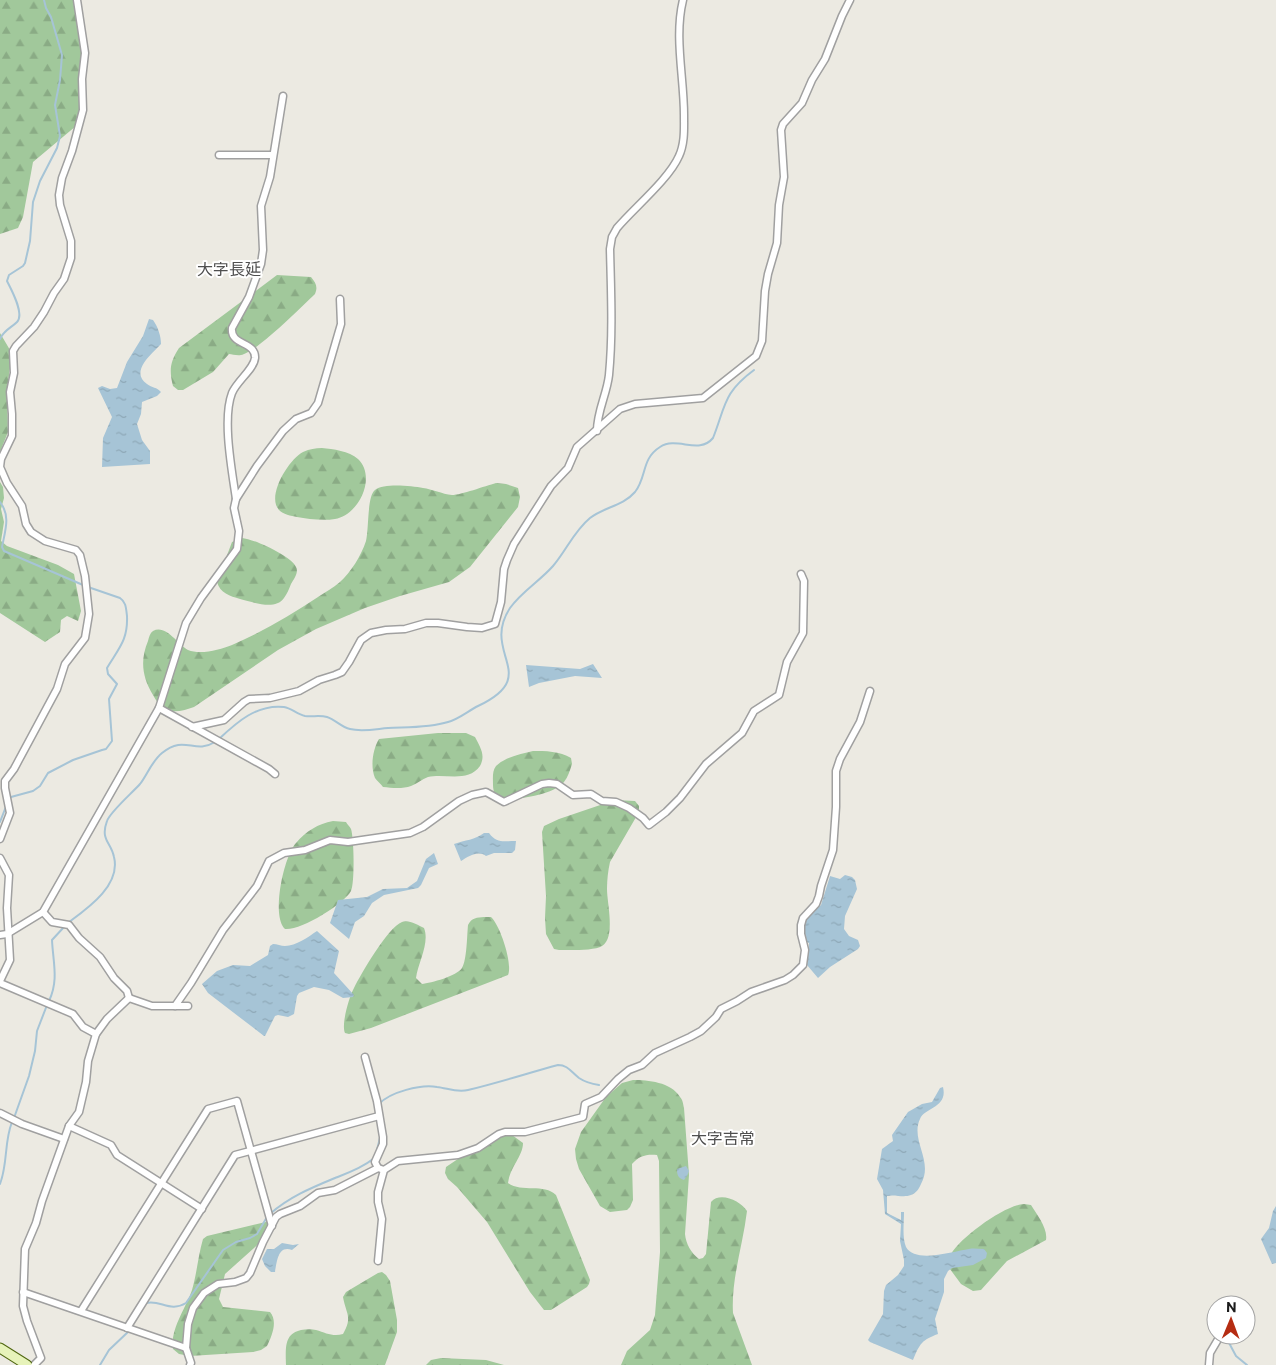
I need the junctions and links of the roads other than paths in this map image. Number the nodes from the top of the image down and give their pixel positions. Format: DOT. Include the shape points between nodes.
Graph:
graph roads {
  1 [pos="77,0"];
  2 [pos="683,0"];
  3 [pos="850,0"];
  4 [pos="283,96"];
  5 [pos="219,155"];
  6 [pos="272,155"];
  7 [pos="340,299"];
  8 [pos="597,431"];
  9 [pos="236,499"];
  10 [pos="801,574"];
  11 [pos="870,691"];
  12 [pos="159,708"];
  13 [pos="192,727"];
  14 [pos="275,774"];
  15 [pos="0,838"];
  16 [pos="0,858"];
  17 [pos="43,912"];
  18 [pos="8,934"];
  19 [pos="0,935"];
  20 [pos="0,982"];
  21 [pos="129,998"];
  22 [pos="175,1006"];
  23 [pos="188,1006"];
  24 [pos="96,1034"];
  25 [pos="365,1057"];
  26 [pos="0,1113"];
  27 [pos="379,1116"];
  28 [pos="69,1126"];
  29 [pos="64,1139"];
  30 [pos="250,1150"];
  31 [pos="381,1169"];
  32 [pos="161,1183"];
  33 [pos="202,1208"];
  34 [pos="272,1226"];
  35 [pos="378,1261"];
  36 [pos="23,1292"];
  37 [pos="81,1311"];
  38 [pos="127,1328"];
  39 [pos="1215,1345"];
  40 [pos="0,1348"];
  41 [pos="186,1348"];
  42 [pos="27,1365"];
  43 [pos="34,1365"];
  44 [pos="190,1365"];
  45 [pos="1209,1365"];
  1 -- 15 [label="street" via="85,53 83,110 59,195 71,241 71,258 64,279 44,312 13,351 14,373 10,392 12,436 0,467 22,506 31,532 44,541 76,550 80,555 90,614 84,638 65,664 57,689 5,781 10,813"];
  2 -- 8 [label="street" via="680,24 684,104 682,149 674,166 612,237 611,351 607,390"];
  3 -- 8 [label="street" via="825,60 802,103 781,130 784,177 777,243 765,291 762,340 756,356 704,398 627,406"];
  4 -- 6 [label="street"];
  5 -- 6 [label="street"];
  6 -- 9 [label="street" via="261,206 261,264 231,332 236,340 255,352 251,367 233,391 228,411"];
  7 -- 9 [label="street" via="341,324 314,411 296,419 283,431"];
  8 -- 13 [label="street" via="577,447 568,468 551,486 514,544 504,569 495,624 482,628 426,623 371,633 362,640 342,672 299,691 249,700 224,720"];
  9 -- 12 [label="street" via="234,508 239,531 236,549 186,623"];
  10 -- 22 [label="street" via="804,581 803,633 787,662 779,695 754,712 742,733 706,764 680,798 649,825 630,808 616,802 602,801 591,794 573,795 557,784 549,783 504,802 486,792 472,795 410,833 348,842 330,840 305,850 284,853 269,861 257,886 223,930"];
  11 -- 31 [label="street" via="860,722 836,771 833,850 816,904 803,918 801,934 805,956 803,965 793,975 751,992 721,1009 700,1031 629,1070 600,1097 585,1104 583,1117 525,1132 505,1132 478,1148 458,1155 398,1161"];
  12 -- 13 [label="street"];
  12 -- 17 [label="street"];
  13 -- 14 [label="street"];
  16 -- 18 [label="street" via="9,875"];
  17 -- 18 [label="street"];
  17 -- 21 [label="street" via="52,922 69,925 100,957"];
  18 -- 19 [label="street"];
  18 -- 20 [label="street" via="10,960"];
  20 -- 24 [label="street" via="74,1014 82,1027"];
  21 -- 22 [label="street" via="152,1006"];
  21 -- 24 [label="street"];
  22 -- 23 [label="street"];
  24 -- 28 [label="street" via="79,1112"];
  25 -- 27 [label="street"];
  26 -- 29 [label="street"];
  27 -- 30 [label="street"];
  27 -- 31 [label="street" via="383,1144 375,1162"];
  28 -- 29 [label="street"];
  28 -- 32 [label="street" via="111,1145 117,1155"];
  29 -- 36 [label="street" via="25,1249"];
  30 -- 32 [label="street" via="237,1101 208,1109"];
  30 -- 33 [label="street" via="235,1155"];
  30 -- 34 [label="street"];
  31 -- 34 [label="street" via="335,1190 318,1193 300,1206 280,1214"];
  31 -- 35 [label="street" via="378,1202 382,1219"];
  32 -- 33 [label="street"];
  32 -- 37 [label="street"];
  33 -- 38 [label="street"];
  34 -- 41 [label="street" via="246,1278 218,1284 204,1293 193,1308"];
  36 -- 37 [label="street"];
  36 -- 43 [label="street" via="27,1321 41,1358"];
  37 -- 38 [label="street"];
  38 -- 41 [label="street"];
  39 -- 45 [label="street"];
  40 -- 42 [label="street"];
  41 -- 44 [label="street"];
}
